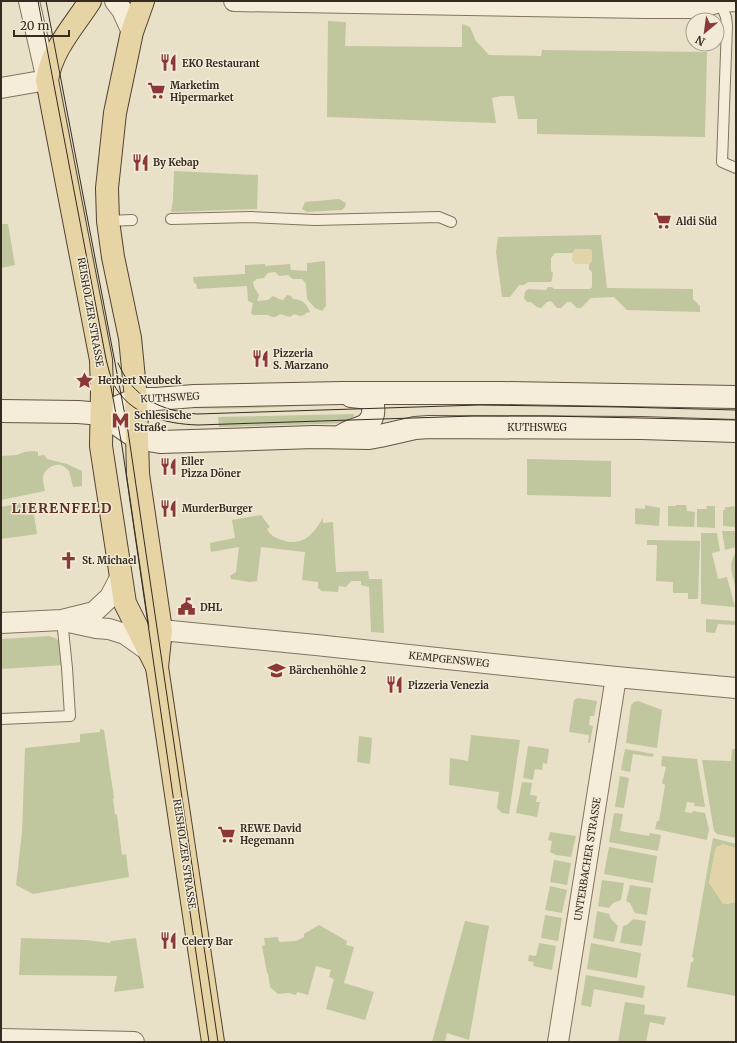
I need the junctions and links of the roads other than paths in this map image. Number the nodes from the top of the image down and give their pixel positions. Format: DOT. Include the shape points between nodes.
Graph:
graph roads {
  1 [pos="29,1"];
  2 [pos="90,1"];
  3 [pos="115,1"];
  4 [pos="143,1"];
  5 [pos="234,1"];
  6 [pos="726,2"];
  7 [pos="132,32"];
  8 [pos="47,80"];
  9 [pos="1,88"];
  10 [pos="736,168"];
  11 [pos="171,219"];
  12 [pos="132,220"];
  13 [pos="108,221"];
  14 [pos="451,222"];
  15 [pos="343,393"];
  16 [pos="736,397"];
  17 [pos="136,400"];
  18 [pos="1,411"];
  19 [pos="102,414"];
  20 [pos="736,431"];
  21 [pos="137,438"];
  22 [pos="339,438"];
  23 [pos="121,576"];
  24 [pos="62,620"];
  25 [pos="1,623"];
  26 [pos="161,630"];
  27 [pos="153,659"];
  28 [pos="616,677"];
  29 [pos="736,688"];
  30 [pos="1,720"];
  31 [pos="1,1038"];
  32 [pos="134,1042"];
  33 [pos="213,1042"];
  34 [pos="558,1042"];
  1 -- 8 [label="street, REISHOLZER STRASSE"];
  2 -- 8 [label="main road" via="61,44 50,65"];
  3 -- 7 [label="street"];
  4 -- 7 [label="main road, REISHOLZER STRASSE"];
  5 -- 6 [label="street" via="646,8 697,8"];
  6 -- 10 [label="lane" via="722,162"];
  7 -- 13 [label="main road, REISHOLZER STRASSE" via="115,114 107,188"];
  8 -- 9 [label="street"];
  8 -- 19 [label="main road, REISHOLZER STRASSE" via="101,360"];
  11 -- 14 [label="lane" via="251,217 315,220 439,216"];
  12 -- 13 [label="lane"];
  13 -- 17 [label="main road, REISHOLZER STRASSE" via="130,338"];
  15 -- 16 [label="street, KUTHSWEG"];
  15 -- 17 [label="street, KUTHSWEG" via="194,396"];
  15 -- 22 [label="street, KUTHSWEG" via="370,398 373,411 366,426 348,431"];
  17 -- 19 [label="street, KUTHSWEG"];
  17 -- 21 [label="main road, REISHOLZER STRASSE"];
  18 -- 19 [label="street"];
  19 -- 21 [label="street, KUTHSWEG"];
  19 -- 23 [label="main road, REISHOLZER STRASSE" via="101,446"];
  20 -- 22 [label="street, KUTHSWEG" via="429,427 380,436"];
  21 -- 22 [label="street, KUTHSWEG" via="160,442"];
  21 -- 26 [label="main road, REISHOLZER STRASSE" via="138,474"];
  23 -- 24 [label="street" via="110,597 101,607 94,612"];
  23 -- 27 [label="main road, REISHOLZER STRASSE" via="125,603"];
  24 -- 25 [label="street"];
  24 -- 27 [label="street" via="125,634"];
  24 -- 30 [label="lane" via="70,716"];
  26 -- 27 [label="main road, REISHOLZER STRASSE"];
  26 -- 28 [label="street, KEMPGENSWEG" via="316,644"];
  27 -- 33 [label="main road, REISHOLZER STRASSE"];
  28 -- 29 [label="street, KEMPGENSWEG"];
  28 -- 34 [label="street, UNTERBACHER STRASSE"];
  31 -- 32 [label="street"];
}
